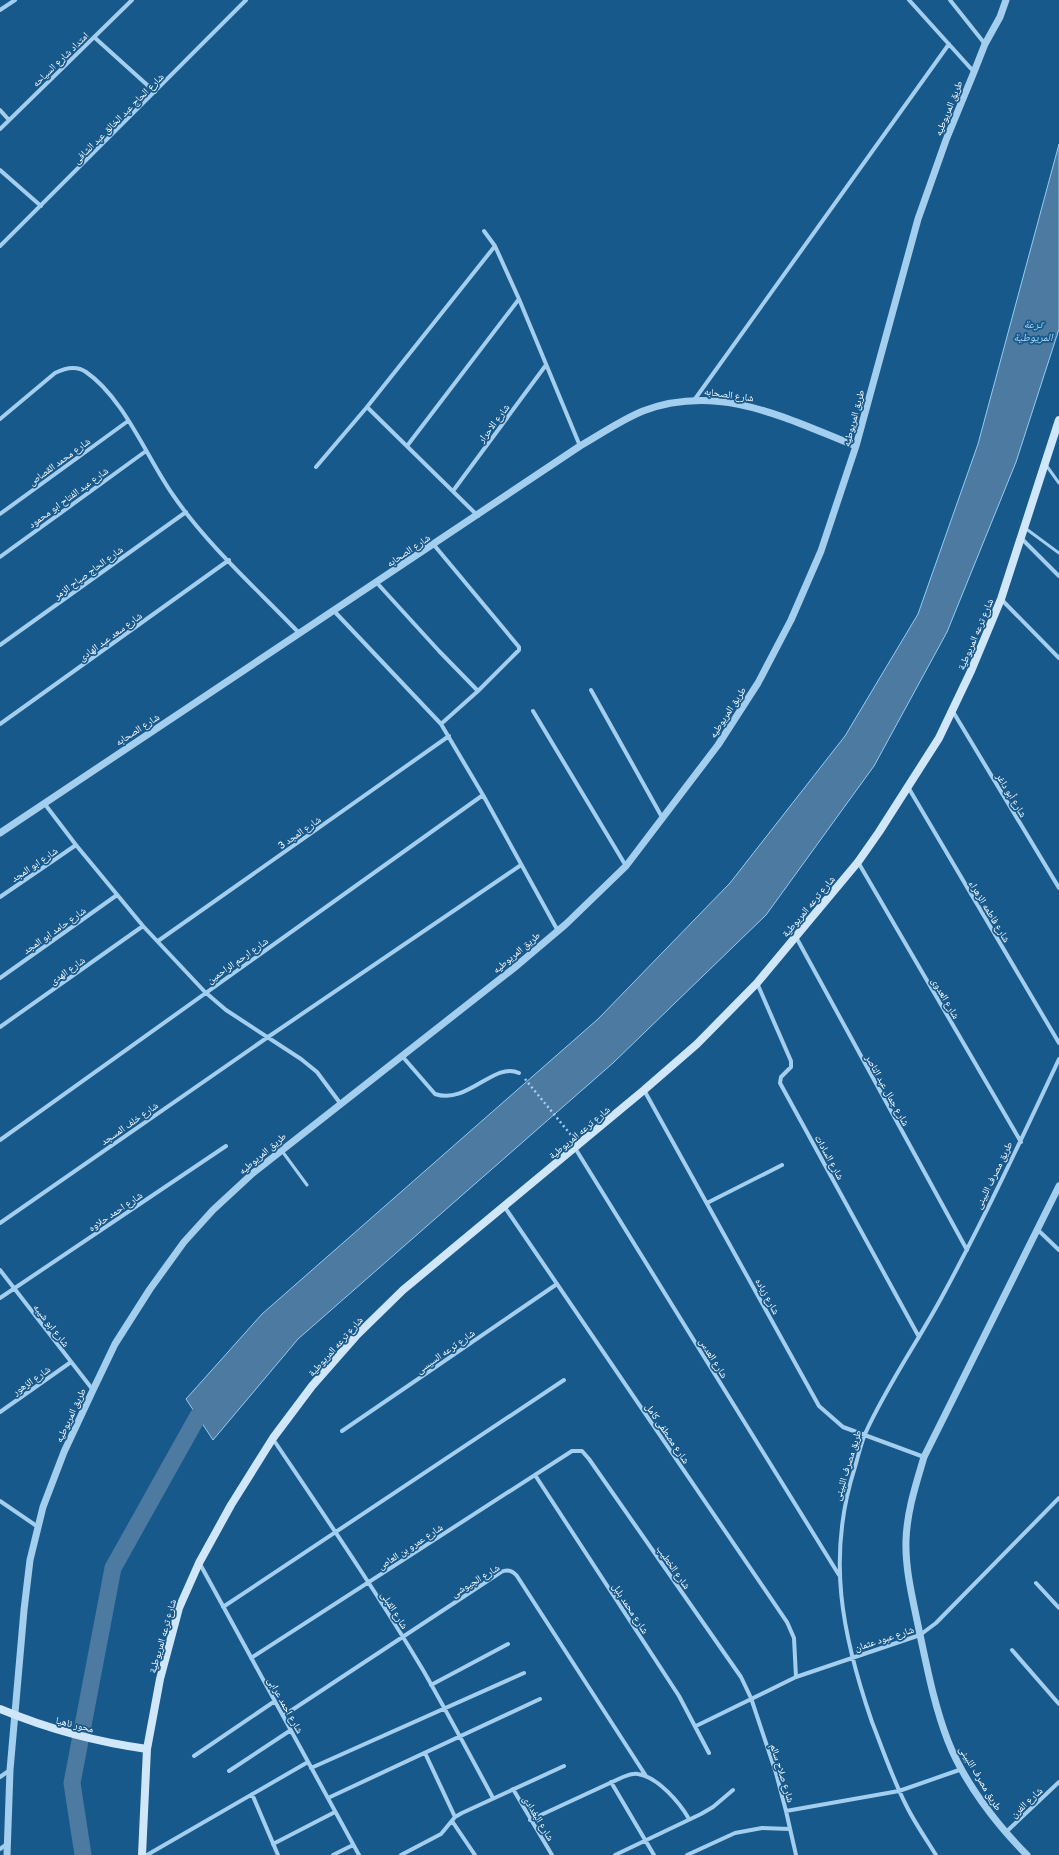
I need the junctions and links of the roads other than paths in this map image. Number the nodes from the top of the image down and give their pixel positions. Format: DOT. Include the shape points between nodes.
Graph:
graph roads {
  1 [pos="15,0"];
  2 [pos="132,0"];
  3 [pos="246,0"];
  4 [pos="909,0"];
  5 [pos="950,0"];
  6 [pos="1006,0"];
  7 [pos="0,10"];
  8 [pos="94,37"];
  9 [pos="949,44"];
  10 [pos="986,44"];
  11 [pos="974,72"];
  12 [pos="155,92"];
  13 [pos="0,110"];
  14 [pos="9,120"];
  15 [pos="0,129"];
  16 [pos="0,170"];
  17 [pos="41,206"];
  18 [pos="484,231"];
  19 [pos="0,246"];
  20 [pos="495,246"];
  21 [pos="519,300"];
  22 [pos="546,365"];
  23 [pos="695,399"];
  24 [pos="367,407"];
  25 [pos="0,419"];
  26 [pos="1059,420"];
  27 [pos="128,421"];
  28 [pos="407,446"];
  29 [pos="580,446"];
  30 [pos="856,446"];
  31 [pos="146,451"];
  32 [pos="1045,463"];
  33 [pos="316,467"];
  34 [pos="1059,483"];
  35 [pos="453,491"];
  36 [pos="186,512"];
  37 [pos="0,514"];
  38 [pos="478,516"];
  39 [pos="1025,528"];
  40 [pos="1021,538"];
  41 [pos="434,545"];
  42 [pos="1059,553"];
  43 [pos="0,557"];
  44 [pos="229,560"];
  45 [pos="1059,576"];
  46 [pos="377,582"];
  47 [pos="1002,599"];
  48 [pos="334,611"];
  49 [pos="300,634"];
  50 [pos="0,645"];
  51 [pos="1059,658"];
  52 [pos="591,690"];
  53 [pos="478,691"];
  54 [pos="533,710"];
  55 [pos="952,710"];
  56 [pos="0,724"];
  57 [pos="442,724"];
  58 [pos="449,736"];
  59 [pos="908,787"];
  60 [pos="483,795"];
  61 [pos="44,803"];
  62 [pos="663,820"];
  63 [pos="0,834"];
  64 [pos="76,845"];
  65 [pos="858,862"];
  66 [pos="521,865"];
  67 [pos="626,866"];
  68 [pos="1059,888"];
  69 [pos="117,895"];
  70 [pos="0,897"];
  71 [pos="143,926"];
  72 [pos="558,931"];
  73 [pos="796,937"];
  74 [pos="158,941"];
  75 [pos="0,978"];
  76 [pos="757,983"];
  77 [pos="205,992"];
  78 [pos="0,1027"];
  79 [pos="268,1037"];
  80 [pos="1059,1043"];
  81 [pos="402,1055"];
  82 [pos="1059,1059"];
  83 [pos="519,1072"];
  84 [pos="644,1090"];
  85 [pos="340,1103"];
  86 [pos="0,1140"];
  87 [pos="1020,1142"];
  88 [pos="226,1146"];
  89 [pos="577,1146"];
  90 [pos="281,1150"];
  91 [pos="782,1165"];
  92 [pos="307,1185"];
  93 [pos="1059,1186"];
  94 [pos="707,1203"];
  95 [pos="504,1206"];
  96 [pos="0,1223"];
  97 [pos="1038,1230"];
  98 [pos="967,1250"];
  99 [pos="1059,1250"];
  100 [pos="0,1270"];
  101 [pos="557,1284"];
  102 [pos="13,1289"];
  103 [pos="0,1298"];
  104 [pos="919,1337"];
  105 [pos="71,1362"];
  106 [pos="564,1380"];
  107 [pos="93,1390"];
  108 [pos="0,1412"];
  109 [pos="342,1431"];
  110 [pos="865,1435"];
  111 [pos="272,1438"];
  112 [pos="579,1450"];
  113 [pos="924,1457"];
  114 [pos="535,1475"];
  115 [pos="1059,1498"];
  116 [pos="0,1501"];
  117 [pos="38,1527"];
  118 [pos="335,1531"];
  119 [pos="199,1563"];
  120 [pos="840,1576"];
  121 [pos="368,1582"];
  122 [pos="1036,1583"];
  123 [pos="223,1607"];
  124 [pos="1059,1608"];
  125 [pos="920,1635"];
  126 [pos="402,1636"];
  127 [pos="508,1644"];
  128 [pos="1012,1650"];
  129 [pos="851,1657"];
  130 [pos="251,1658"];
  131 [pos="524,1673"];
  132 [pos="796,1677"];
  133 [pos="431,1685"];
  134 [pos="750,1698"];
  135 [pos="540,1699"];
  136 [pos="275,1701"];
  137 [pos="1059,1704"];
  138 [pos="444,1708"];
  139 [pos="0,1709"];
  140 [pos="14,1715"];
  141 [pos="283,1716"];
  142 [pos="696,1726"];
  143 [pos="291,1730"];
  144 [pos="460,1736"];
  145 [pos="147,1749"];
  146 [pos="425,1753"];
  147 [pos="708,1753"];
  148 [pos="194,1756"];
  149 [pos="308,1762"];
  150 [pos="564,1766"];
  151 [pos="311,1768"];
  152 [pos="962,1769"];
  153 [pos="10,1770"];
  154 [pos="229,1771"];
  155 [pos="646,1776"];
  156 [pos="0,1777"];
  157 [pos="611,1782"];
  158 [pos="1059,1782"];
  159 [pos="513,1789"];
  160 [pos="733,1790"];
  161 [pos="899,1791"];
  162 [pos="252,1794"];
  163 [pos="328,1798"];
  164 [pos="493,1798"];
  165 [pos="786,1811"];
  166 [pos="335,1812"];
  167 [pos="455,1817"];
  168 [pos="690,1819"];
  169 [pos="530,1820"];
  170 [pos="452,1821"];
  171 [pos="790,1829"];
  172 [pos="1005,1833"];
  173 [pos="646,1840"];
  174 [pos="7,1844"];
  175 [pos="273,1844"];
  176 [pos="353,1845"];
  177 [pos="0,1849"];
  178 [pos="409,1853"];
  179 [pos="7,1855"];
  180 [pos="142,1855"];
  181 [pos="147,1855"];
  182 [pos="278,1855"];
  183 [pos="333,1855"];
  184 [pos="359,1855"];
  185 [pos="401,1855"];
  186 [pos="475,1855"];
  187 [pos="552,1855"];
  188 [pos="615,1855"];
  189 [pos="654,1855"];
  190 [pos="687,1855"];
  191 [pos="796,1855"];
  192 [pos="936,1855"];
  193 [pos="1027,1855"];
  1 -- 7 [label="street"];
  2 -- 8 [label="street, امتداد شارع السياحه"];
  3 -- 12 [label="street, شارع الحاج عبد الخالق عبد الشافى"];
  4 -- 9 [label="street"];
  5 -- 10 [label="street"];
  6 -- 10 [label="street, طريق المريوطيه"];
  8 -- 12 [label="street"];
  8 -- 14 [label="street, امتداد شارع السياحه"];
  9 -- 11 [label="street"];
  9 -- 23 [label="street"];
  10 -- 11 [label="street, طريق المريوطيه"];
  11 -- 30 [label="street, طريق المريوطيه" via="918,219"];
  12 -- 17 [label="street, شارع الحاج عبد الخالق عبد الشافى"];
  13 -- 14 [label="street"];
  14 -- 15 [label="street, امتداد شارع السياحه"];
  16 -- 17 [label="street"];
  17 -- 19 [label="street, شارع الحاج عبد الخالق عبد الشافى"];
  18 -- 20 [label="street"];
  20 -- 21 [label="street"];
  20 -- 24 [label="street"];
  21 -- 22 [label="street"];
  21 -- 28 [label="street"];
  22 -- 29 [label="street"];
  22 -- 35 [label="street, شارع الاحرار"];
  23 -- 29 [label="street, شارع الصحابه" via="644,410"];
  23 -- 30 [label="street, شارع الصحابه" via="732,402 761,409"];
  24 -- 28 [label="street"];
  24 -- 33 [label="street"];
  25 -- 27 [label="street" via="55,373 66,368 85,371 111,395"];
  26 -- 32 [label="main road, شارع ترعه المريوطية"];
  27 -- 31 [label="street"];
  27 -- 37 [label="street, شارع محمد القصاص"];
  28 -- 35 [label="street"];
  29 -- 38 [label="street, شارع الصحابه"];
  30 -- 62 [label="street, طريق المريوطيه" via="821,550 792,620 758,683 718,745"];
  31 -- 36 [label="street"];
  31 -- 43 [label="street, شارع عبد الفتاح ابو محمود"];
  32 -- 34 [label="lane"];
  32 -- 39 [label="main road, شارع ترعه المريوطية"];
  35 -- 38 [label="street"];
  36 -- 44 [label="street"];
  36 -- 50 [label="street, شارع الحاج صباح الزمر"];
  38 -- 41 [label="street, شارع الصحابه"];
  39 -- 40 [label="main road, شارع ترعه المريوطية"];
  39 -- 42 [label="lane"];
  40 -- 45 [label="street"];
  40 -- 47 [label="main road, شارع ترعه المريوطية"];
  41 -- 46 [label="street, شارع الصحابه"];
  41 -- 53 [label="street" via="519,647 519,650"];
  44 -- 49 [label="street"];
  44 -- 56 [label="street, شارع سعد عبد الهادى"];
  46 -- 48 [label="street, شارع الصحابه"];
  46 -- 53 [label="street"];
  47 -- 51 [label="street"];
  47 -- 55 [label="main road, شارع ترعه المريوطية"];
  48 -- 49 [label="street, شارع الصحابه"];
  48 -- 57 [label="street"];
  49 -- 61 [label="street, شارع الصحابه"];
  52 -- 62 [label="street"];
  53 -- 57 [label="street"];
  54 -- 67 [label="street"];
  55 -- 59 [label="main road, شارع ترعه المريوطية" via="939,738"];
  55 -- 68 [label="street, شارع أبو داغر"];
  57 -- 58 [label="street"];
  58 -- 60 [label="street"];
  58 -- 74 [label="street, شارع المجد 3"];
  59 -- 65 [label="main road, شارع ترعه المريوطية"];
  59 -- 80 [label="street, شارع فاطمه الزهراء"];
  60 -- 66 [label="street"];
  60 -- 77 [label="street, شارع ارحم الراحمين"];
  61 -- 63 [label="street, شارع الصحابه"];
  61 -- 64 [label="street"];
  62 -- 67 [label="street, طريق المريوطيه"];
  64 -- 69 [label="street"];
  64 -- 70 [label="street, شارع ابو المجد"];
  65 -- 73 [label="main road, شارع ترعه المريوطية"];
  65 -- 87 [label="street, شارع العدوى"];
  66 -- 72 [label="street"];
  66 -- 79 [label="street, شارع خلف المسجد"];
  67 -- 72 [label="street, طريق المريوطيه"];
  69 -- 71 [label="street"];
  69 -- 75 [label="street, شارع حامد ابو المجد"];
  71 -- 74 [label="street"];
  71 -- 78 [label="street, شارع الهدى"];
  72 -- 81 [label="street, طريق المريوطيه"];
  73 -- 76 [label="main road, شارع ترعه المريوطية"];
  73 -- 98 [label="street, شارع جمال عبد الناصر"];
  74 -- 77 [label="street"];
  76 -- 84 [label="main road, شارع ترعه المريوطية" via="697,1044"];
  76 -- 104 [label="street, شارع السادات" via="791,1062 791,1067 781,1077 780,1083"];
  77 -- 79 [label="street" via="226,1010"];
  77 -- 86 [label="street, شارع ارحم الراحمين"];
  79 -- 85 [label="street" via="317,1072"];
  79 -- 96 [label="street, شارع خلف المسجد"];
  81 -- 83 [label="street" via="435,1094 441,1096 458,1095 506,1070"];
  81 -- 85 [label="street, طريق المريوطيه"];
  82 -- 87 [label="street, طريق مصرف اللبينى"];
  84 -- 89 [label="main road, شارع ترعه المريوطية"];
  84 -- 94 [label="street, شارع زياده"];
  85 -- 90 [label="street, طريق المريوطيه"];
  87 -- 98 [label="street, طريق مصرف اللبينى"];
  88 -- 102 [label="street, شارع احمد حلاوه"];
  89 -- 95 [label="main road, شارع ترعه المريوطية"];
  89 -- 120 [label="street, شارع العدس"];
  90 -- 92 [label="lane"];
  90 -- 107 [label="street, طريق المريوطيه" via="213,1210 184,1242 119,1338"];
  91 -- 94 [label="street"];
  93 -- 97 [label="street, طريق مصرف اللبينى"];
  94 -- 110 [label="street, شارع زياده" via="819,1406 842,1427"];
  95 -- 101 [label="street, شارع مصطفى كامل"];
  95 -- 111 [label="main road, شارع ترعه المريوطية" via="403,1290 356,1336 312,1386"];
  97 -- 99 [label="street"];
  97 -- 113 [label="street, طريق مصرف اللبينى"];
  98 -- 104 [label="street, طريق مصرف اللبينى"];
  100 -- 102 [label="street, شارع ابو شيبه"];
  101 -- 109 [label="street, شارع ترعه السيسى"];
  101 -- 132 [label="street, شارع مصطفى كامل" via="787,1622 794,1638"];
  102 -- 103 [label="street"];
  102 -- 105 [label="street, شارع ابو شيبه"];
  104 -- 110 [label="street, طريق مصرف اللبينى"];
  105 -- 107 [label="street, شارع ابو شيبه"];
  105 -- 108 [label="street, شارع الزهور"];
  106 -- 118 [label="street"];
  107 -- 117 [label="street, طريق المريوطيه" via="64,1452"];
  110 -- 113 [label="street, شارع زياده"];
  110 -- 120 [label="street, طريق مصرف اللبينى" via="846,1495 840,1533"];
  111 -- 118 [label="street, شارع القبلى"];
  111 -- 119 [label="main road, شارع ترعه المريوطية"];
  112 -- 114 [label="street, شارع عمرو بن العاص" via="572,1451"];
  112 -- 134 [label="street, شارع الخطيب" via="589,1459 728,1658 741,1677"];
  113 -- 125 [label="street, طريق مصرف اللبينى" via="912,1499 906,1540 910,1586"];
  114 -- 121 [label="street, شارع عمرو بن العاص"];
  114 -- 142 [label="street, شارع محمد بلبل"];
  115 -- 125 [label="street, شارع عبود عثمان" via="936,1623"];
  116 -- 117 [label="street"];
  117 -- 140 [label="street, طريق المريوطيه" via="30,1560"];
  118 -- 121 [label="street, شارع القبلى"];
  118 -- 123 [label="street"];
  119 -- 123 [label="street, شارع احمد عرابى"];
  119 -- 145 [label="main road, شارع ترعه المريوطية" via="179,1608 160,1679"];
  120 -- 129 [label="street, طريق مصرف اللبينى"];
  121 -- 126 [label="street, شارع القبلى"];
  121 -- 130 [label="street, شارع عمرو بن العاص"];
  122 -- 124 [label="street"];
  123 -- 130 [label="street, شارع احمد عرابى"];
  125 -- 129 [label="street, شارع عبود عثمان"];
  125 -- 152 [label="street, طريق مصرف اللبينى" via="940,1717 948,1742"];
  126 -- 133 [label="street, شارع القبلى"];
  126 -- 141 [label="street, شارع الجيوشى"];
  126 -- 155 [label="street, شارع الجيوشى" via="501,1572 511,1571"];
  127 -- 133 [label="street"];
  128 -- 137 [label="street"];
  129 -- 132 [label="street, شارع عبود عثمان"];
  129 -- 161 [label="street, طريق مصرف اللبينى"];
  130 -- 136 [label="street, شارع احمد عرابى"];
  131 -- 138 [label="street"];
  132 -- 134 [label="street, شارع عبود عثمان"];
  133 -- 138 [label="street, شارع القبلى"];
  134 -- 142 [label="street, شارع عبود عثمان"];
  134 -- 165 [label="street, شارع صلاح سالم"];
  135 -- 144 [label="street"];
  136 -- 141 [label="street, شارع احمد عرابى"];
  136 -- 148 [label="street"];
  138 -- 144 [label="street, شارع القبلى"];
  138 -- 151 [label="street"];
  139 -- 140 [label="main road, محور ناهيا"];
  140 -- 145 [label="main road, محور ناهيا" via="76,1736"];
  140 -- 153 [label="street, طريق المريوطيه"];
  141 -- 143 [label="street, شارع احمد عرابى"];
  142 -- 147 [label="street, شارع محمد بلبل"];
  143 -- 149 [label="street, شارع احمد عرابى"];
  143 -- 154 [label="street"];
  144 -- 146 [label="street"];
  144 -- 164 [label="street, شارع القبلى"];
  145 -- 180 [label="main road, شارع ترعه المريوطية"];
  146 -- 163 [label="street"];
  146 -- 167 [label="street"];
  149 -- 151 [label="street, شارع احمد عرابى"];
  149 -- 162 [label="street"];
  150 -- 159 [label="street"];
  151 -- 163 [label="street, شارع احمد عرابى"];
  152 -- 161 [label="street"];
  152 -- 172 [label="street, طريق مصرف اللبينى"];
  153 -- 156 [label="street"];
  153 -- 174 [label="street, طريق المريوطيه"];
  155 -- 157 [label="street" via="633,1774"];
  155 -- 168 [label="street" via="676,1800"];
  157 -- 169 [label="street"];
  157 -- 173 [label="street"];
  158 -- 172 [label="street, شارع الفرن"];
  159 -- 164 [label="street"];
  159 -- 169 [label="street, شارع البغدادى"];
  160 -- 168 [label="street" via="713,1807"];
  161 -- 165 [label="street"];
  161 -- 192 [label="street, طريق مصرف اللبينى"];
  162 -- 175 [label="street"];
  162 -- 181 [label="street"];
  163 -- 166 [label="street, شارع احمد عرابى"];
  164 -- 167 [label="street"];
  165 -- 171 [label="street, شارع صلاح سالم"];
  166 -- 175 [label="street"];
  166 -- 176 [label="street, شارع احمد عرابى"];
  167 -- 170 [label="street"];
  168 -- 173 [label="street"];
  169 -- 187 [label="street, شارع البغدادى"];
  170 -- 178 [label="street" via="441,1834"];
  170 -- 186 [label="street"];
  171 -- 190 [label="street" via="762,1828 735,1833"];
  171 -- 191 [label="street, شارع صلاح سالم"];
  172 -- 193 [label="street, طريق مصرف اللبينى"];
  173 -- 188 [label="street"];
  173 -- 189 [label="street"];
  174 -- 177 [label="street"];
  174 -- 179 [label="street, طريق المريوطيه"];
  175 -- 182 [label="street"];
  176 -- 183 [label="street"];
  176 -- 184 [label="street, شارع احمد عرابى"];
  178 -- 185 [label="street"];
}
